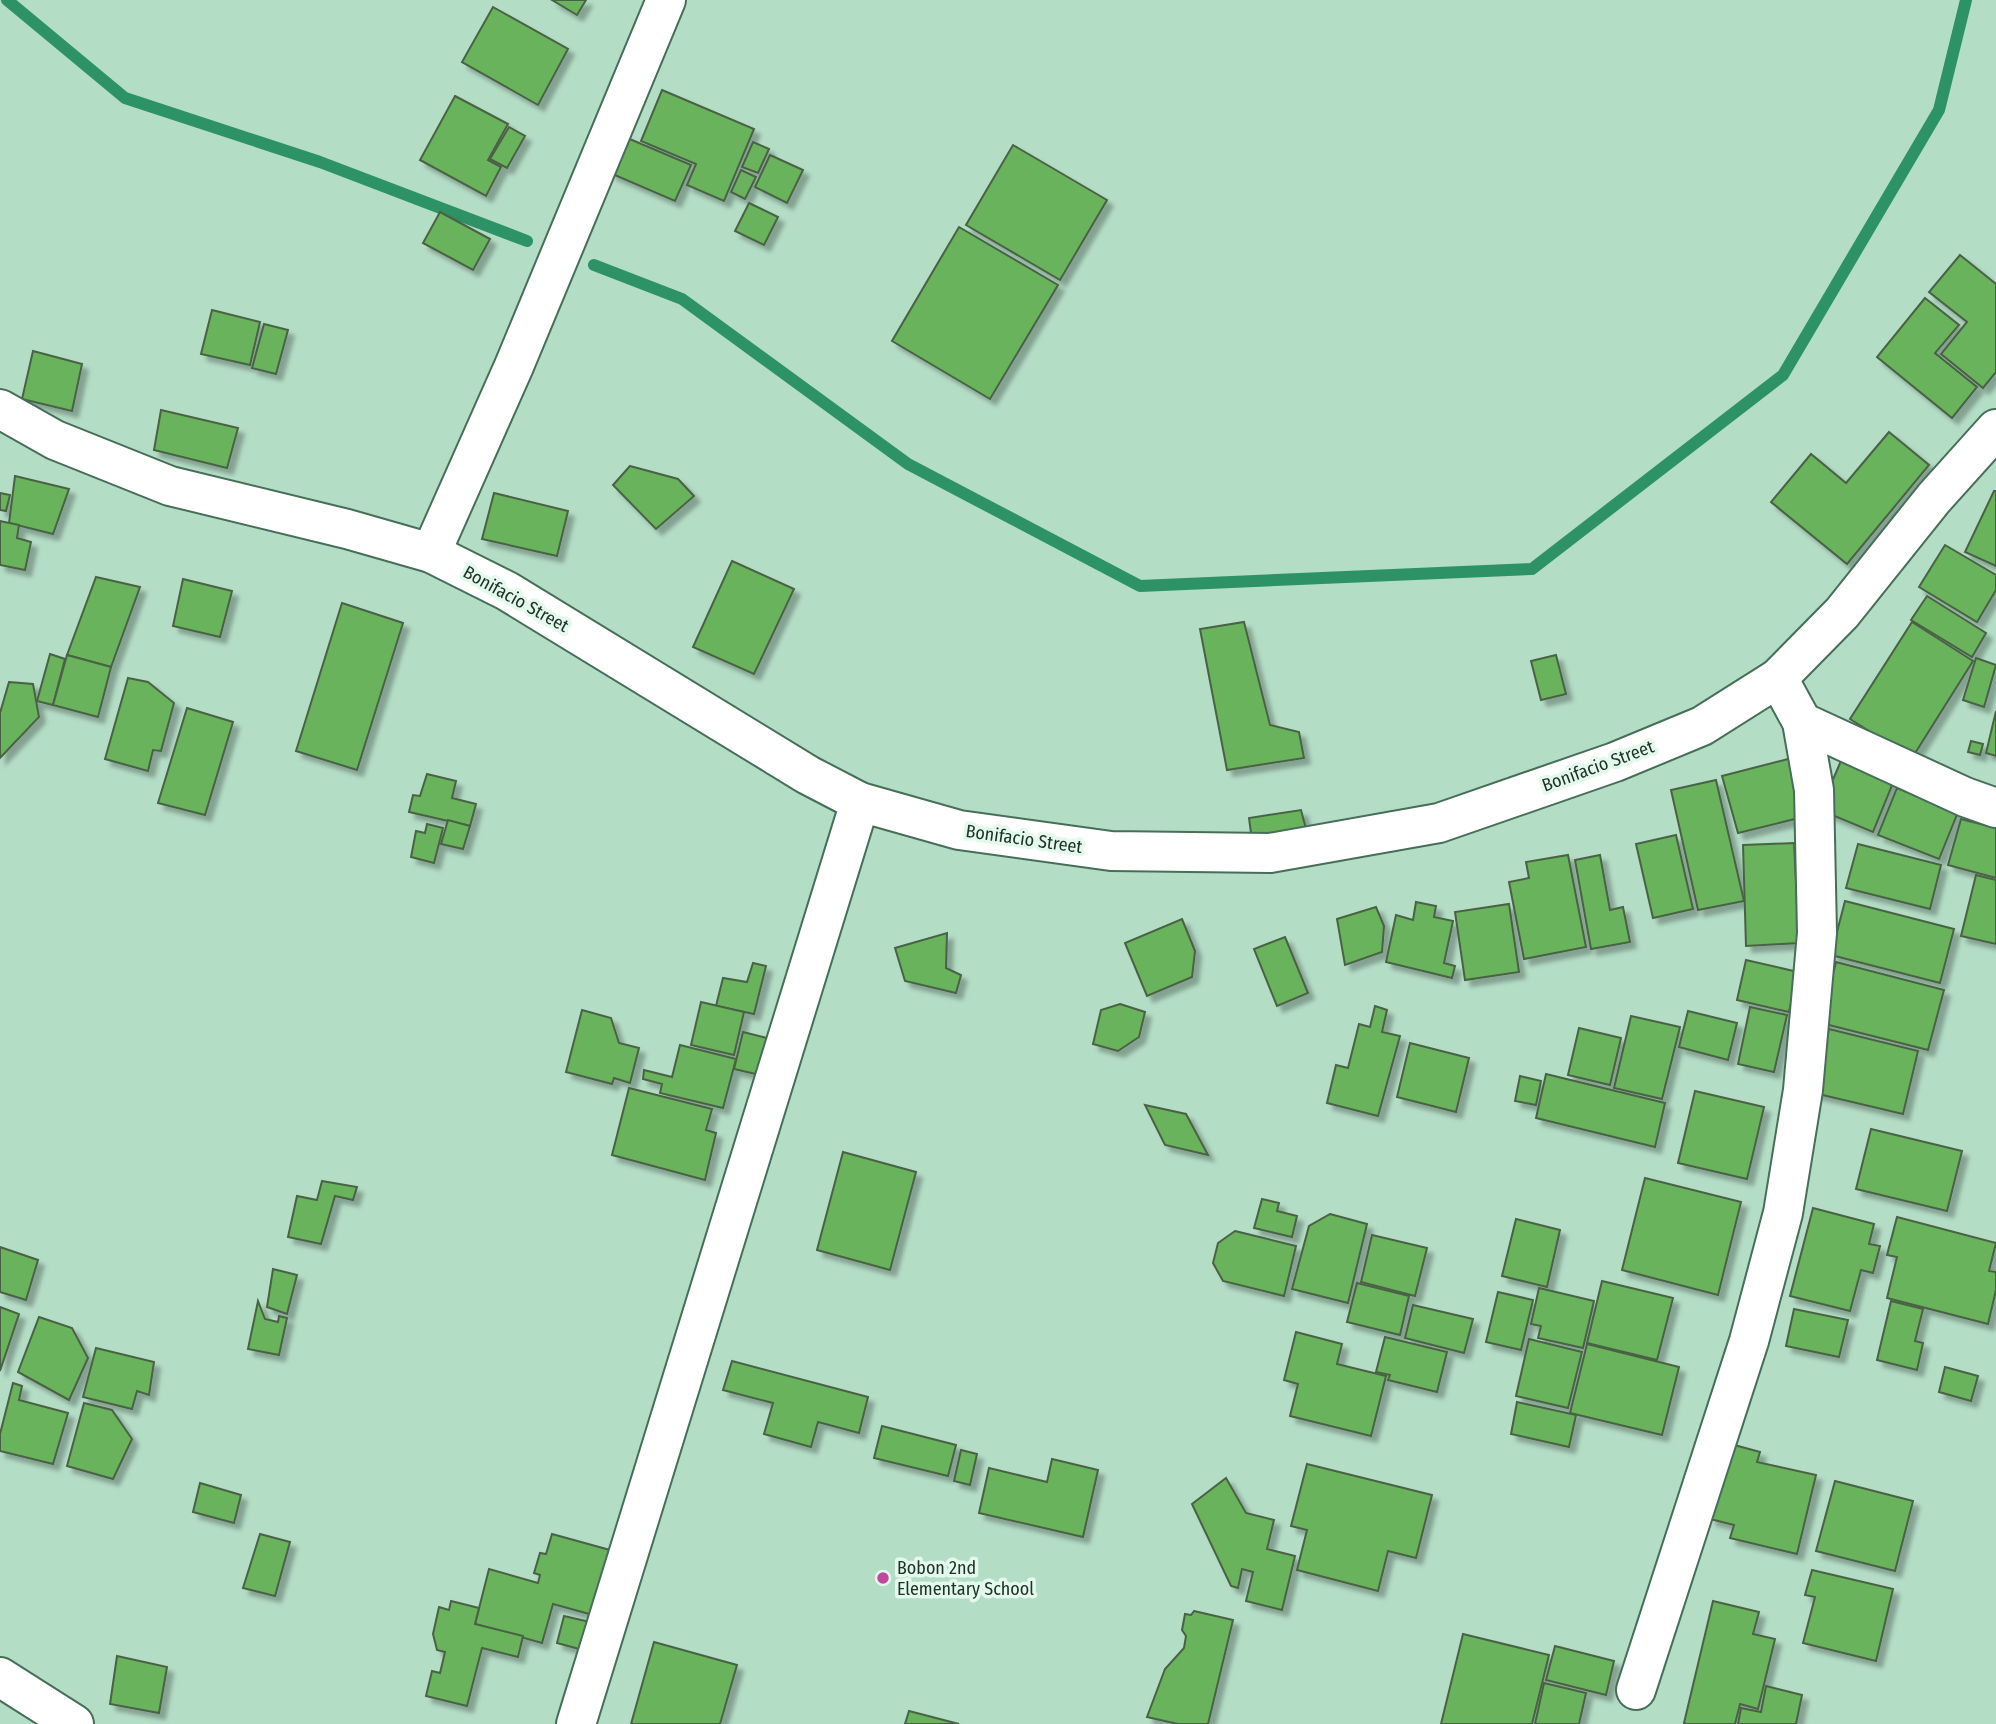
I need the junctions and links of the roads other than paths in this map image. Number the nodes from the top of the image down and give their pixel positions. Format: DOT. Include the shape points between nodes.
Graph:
graph roads {
  1 [pos="666,0"];
  2 [pos="0,409"];
  3 [pos="1996,429"];
  4 [pos="431,553"];
  5 [pos="1778,678"];
  6 [pos="1802,722"];
  7 [pos="860,802"];
  8 [pos="1996,808"];
  9 [pos="0,1676"];
  10 [pos="1636,1690"];
  11 [pos="74,1724"];
  12 [pos="576,1724"];
  1 -- 4 [label="street"];
  2 -- 4 [label="street, Bonifacio Street" via="55,440 170,486"];
  3 -- 5 [label="street, Bonifacio Street" via="1842,612"];
  4 -- 7 [label="street, Bonifacio Street" via="507,591 808,775"];
  5 -- 6 [label="street"];
  5 -- 7 [label="street, Bonifacio Street" via="1702,726 1615,762 1440,823 1270,853 1111,851 959,830"];
  6 -- 8 [label="street"];
  6 -- 10 [label="street" via="1814,790 1817,933 1802,1090 1783,1213 1749,1341"];
  7 -- 12 [label="street"];
  9 -- 11 [label="street"];
}
